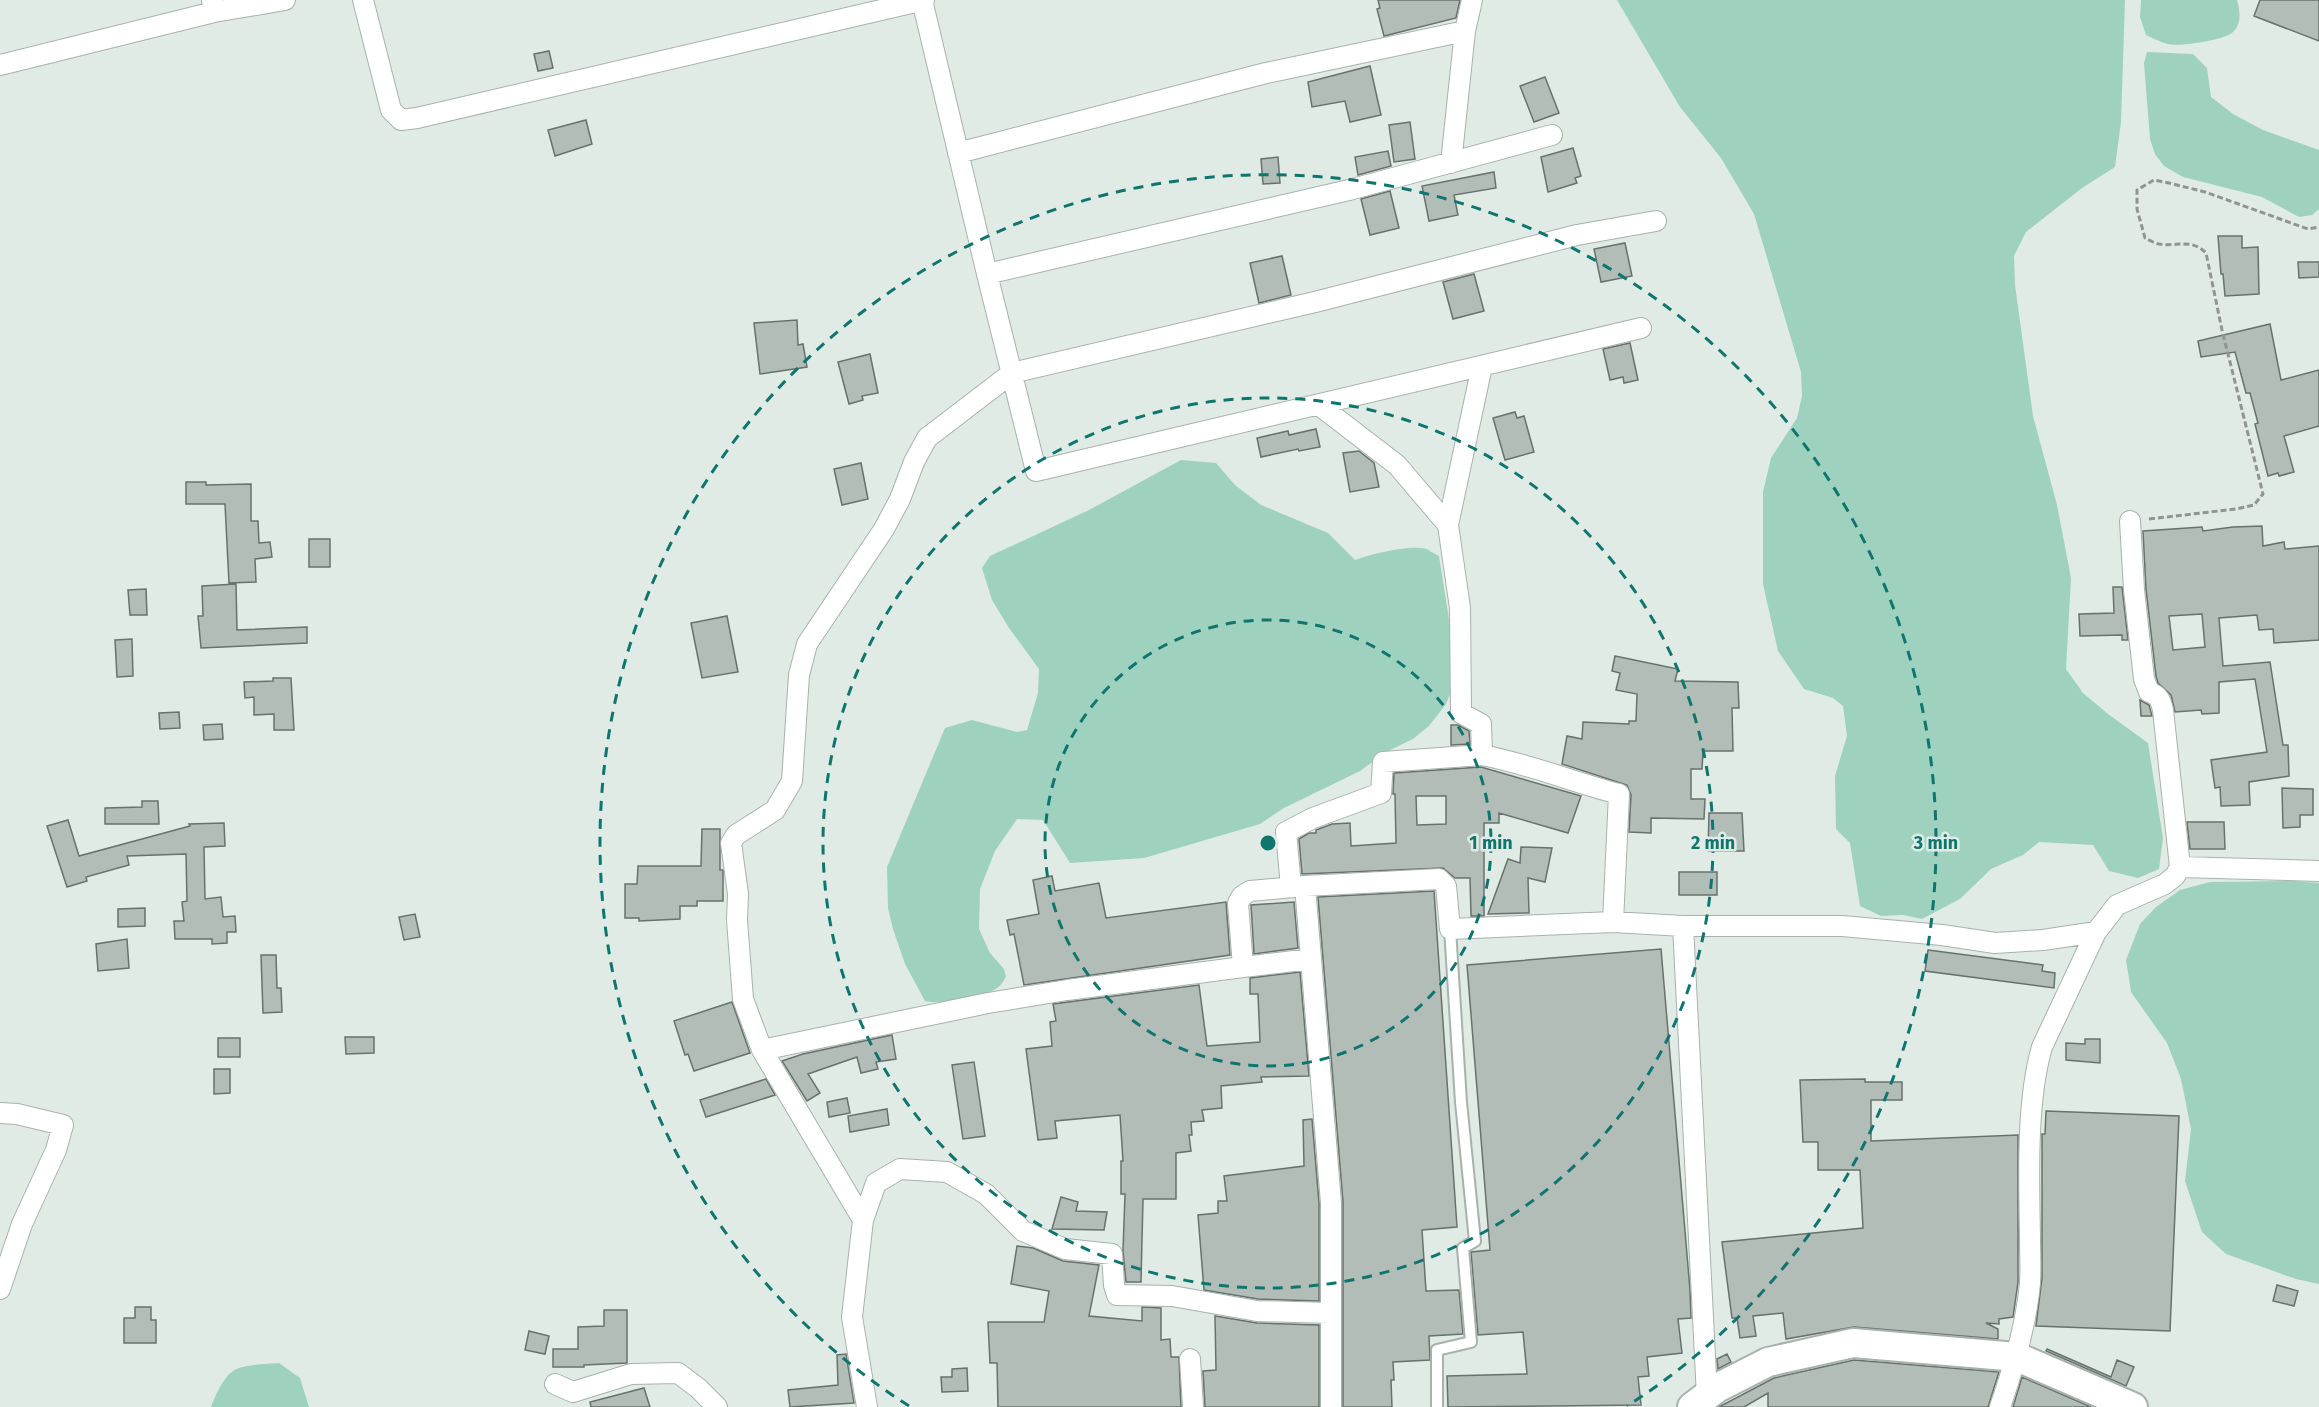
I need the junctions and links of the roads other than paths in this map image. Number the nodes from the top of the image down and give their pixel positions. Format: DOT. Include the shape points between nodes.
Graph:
graph roads {
  1 [pos="285,0"];
  2 [pos="363,0"];
  3 [pos="923,0"];
  4 [pos="1472,0"];
  5 [pos="213,6"];
  6 [pos="1465,31"];
  7 [pos="0,65"];
  8 [pos="1552,135"];
  9 [pos="958,153"];
  10 [pos="1451,163"];
  11 [pos="1656,221"];
  12 [pos="987,274"];
  13 [pos="1641,328"];
  14 [pos="1482,366"];
  15 [pos="1012,373"];
  16 [pos="1319,405"];
  17 [pos="2130,521"];
  18 [pos="1448,525"];
  19 [pos="1482,755"];
  20 [pos="2180,867"];
  21 [pos="2319,871"];
  22 [pos="1298,886"];
  23 [pos="1612,922"];
  24 [pos="1683,926"];
  25 [pos="1450,929"];
  26 [pos="2096,932"];
  27 [pos="1311,959"];
  28 [pos="1243,967"];
  29 [pos="762,1050"];
  30 [pos="0,1113"];
  31 [pos="863,1220"];
  32 [pos="0,1288"];
  33 [pos="1331,1313"];
  34 [pos="2017,1357"];
  35 [pos="1190,1359"];
  36 [pos="555,1384"];
  37 [pos="1700,1401"];
  38 [pos="863,1406"];
  39 [pos="717,1407"];
  40 [pos="1193,1407"];
  41 [pos="1331,1407"];
  42 [pos="1437,1407"];
  43 [pos="2000,1407"];
  44 [pos="2133,1407"];
  1 -- 5 [label="street"];
  2 -- 3 [label="street" via="391,110 401,120"];
  3 -- 9 [label="street"];
  4 -- 6 [label="street"];
  5 -- 7 [label="street"];
  6 -- 9 [label="street" via="1266,74"];
  6 -- 10 [label="street"];
  8 -- 10 [label="street"];
  9 -- 12 [label="street"];
  10 -- 12 [label="street"];
  11 -- 15 [label="street" via="1577,235"];
  12 -- 15 [label="street"];
  13 -- 14 [label="street"];
  14 -- 16 [label="street"];
  14 -- 18 [label="street"];
  15 -- 16 [label="street" via="1036,471"];
  15 -- 29 [label="street" via="927,438 884,529 807,644 799,675 792,781 775,810 730,843 738,894 743,999"];
  16 -- 18 [label="street" via="1397,465"];
  17 -- 20 [label="street" via="2145,686 2156,694 2163,710"];
  18 -- 19 [label="street" via="1460,608 1461,713 1481,724"];
  19 -- 22 [label="street" via="1383,762 1381,793 1286,832"];
  19 -- 23 [label="street" via="1619,794"];
  20 -- 21 [label="street"];
  20 -- 26 [label="street" via="2165,884 2117,905"];
  22 -- 25 [label="street" via="1439,879 1446,886"];
  22 -- 27 [label="street"];
  22 -- 28 [label="street" via="1250,891 1242,896 1238,903"];
  23 -- 24 [label="street"];
  23 -- 25 [label="street"];
  24 -- 26 [label="street" via="1842,926 1995,943"];
  24 -- 37 [label="street"];
  25 -- 42 [label="lane" via="1474,1241 1464,1248 1471,1342 1437,1350"];
  26 -- 34 [label="street" via="2051,1023 2037,1065 2030,1186 2030,1281"];
  27 -- 28 [label="street"];
  27 -- 33 [label="street" via="1331,1203"];
  28 -- 29 [label="street" via="988,1003"];
  29 -- 31 [label="street"];
  30 -- 32 [label="street" via="63,1125"];
  31 -- 33 [label="street" via="876,1183 892,1173 900,1169 947,1172 986,1194 1023,1231 1065,1249 1112,1254 1117,1295 1172,1296 1257,1311"];
  31 -- 38 [label="street" via="852,1317"];
  33 -- 41 [label="street"];
  34 -- 37 [label="street" via="1853,1343 1768,1362"];
  34 -- 43 [label="street"];
  34 -- 44 [label="street"];
  35 -- 40 [label="street"];
  36 -- 39 [label="street" via="573,1392 631,1374 678,1373"];
}
